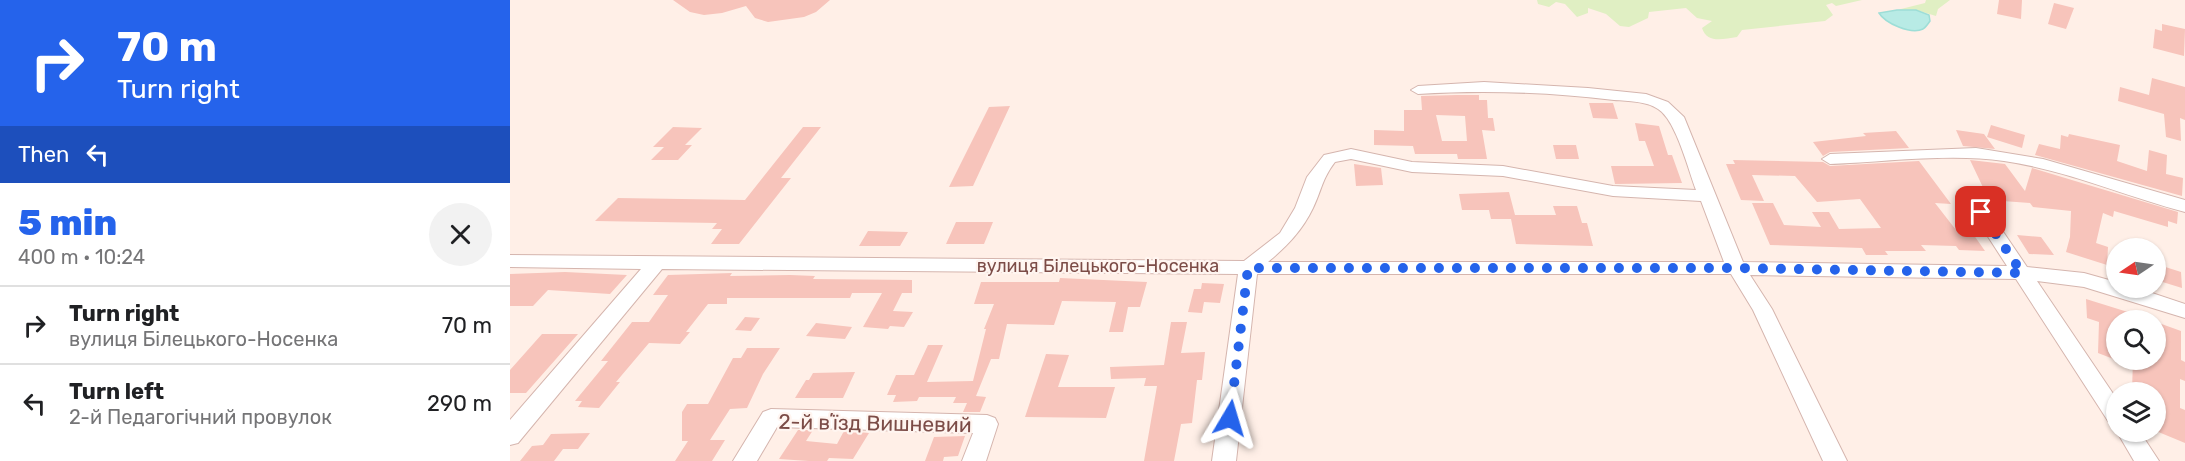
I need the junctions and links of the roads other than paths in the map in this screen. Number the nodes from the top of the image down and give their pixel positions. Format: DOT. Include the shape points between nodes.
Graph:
graph roads {
  1 [pos="1418,90"];
  2 [pos="1830,159"];
  3 [pos="1707,196"];
  4 [pos="2185,206"];
  5 [pos="1981,212"];
  6 [pos="510,261"];
  7 [pos="656,263"];
  8 [pos="1248,268"];
  9 [pos="1736,268"];
  10 [pos="2022,273"];
  11 [pos="2185,311"];
  12 [pos="2106,400"];
  13 [pos="510,436"];
  14 [pos="2135,442"];
  15 [pos="745,461"];
  16 [pos="974,461"];
  17 [pos="1224,461"];
  18 [pos="1835,461"];
  19 [pos="2147,461"];
  1 -- 3 [label="street" via="1484,86 1566,90 1646,99 1663,105 1676,117"];
  2 -- 4 [label="street" via="1976,153 2003,156 2037,162"];
  3 -- 8 [label="street" via="1613,191 1503,171 1412,167 1351,154 1330,158 1315,177 1304,208 1286,237"];
  3 -- 9 [label="street"];
  5 -- 10 [label="street"];
  6 -- 7 [label="street, вулиця Білецького-Носенка"];
  7 -- 8 [label="street, вулиця Білецького-Носенка"];
  7 -- 13 [label="street"];
  8 -- 9 [label="street, вулиця Білецького-Носенка"];
  8 -- 17 [label="street"];
  9 -- 10 [label="street, вулиця Білецького-Носенка"];
  9 -- 18 [label="street" via="1762,309"];
  10 -- 11 [label="street, вулиця Білецького-Носенка" via="2084,280"];
  10 -- 12 [label="street"];
  14 -- 19 [label="street"];
  15 -- 16 [label="street, 2-й вʼїзд Вишневий" via="771,418 987,424"];
}
